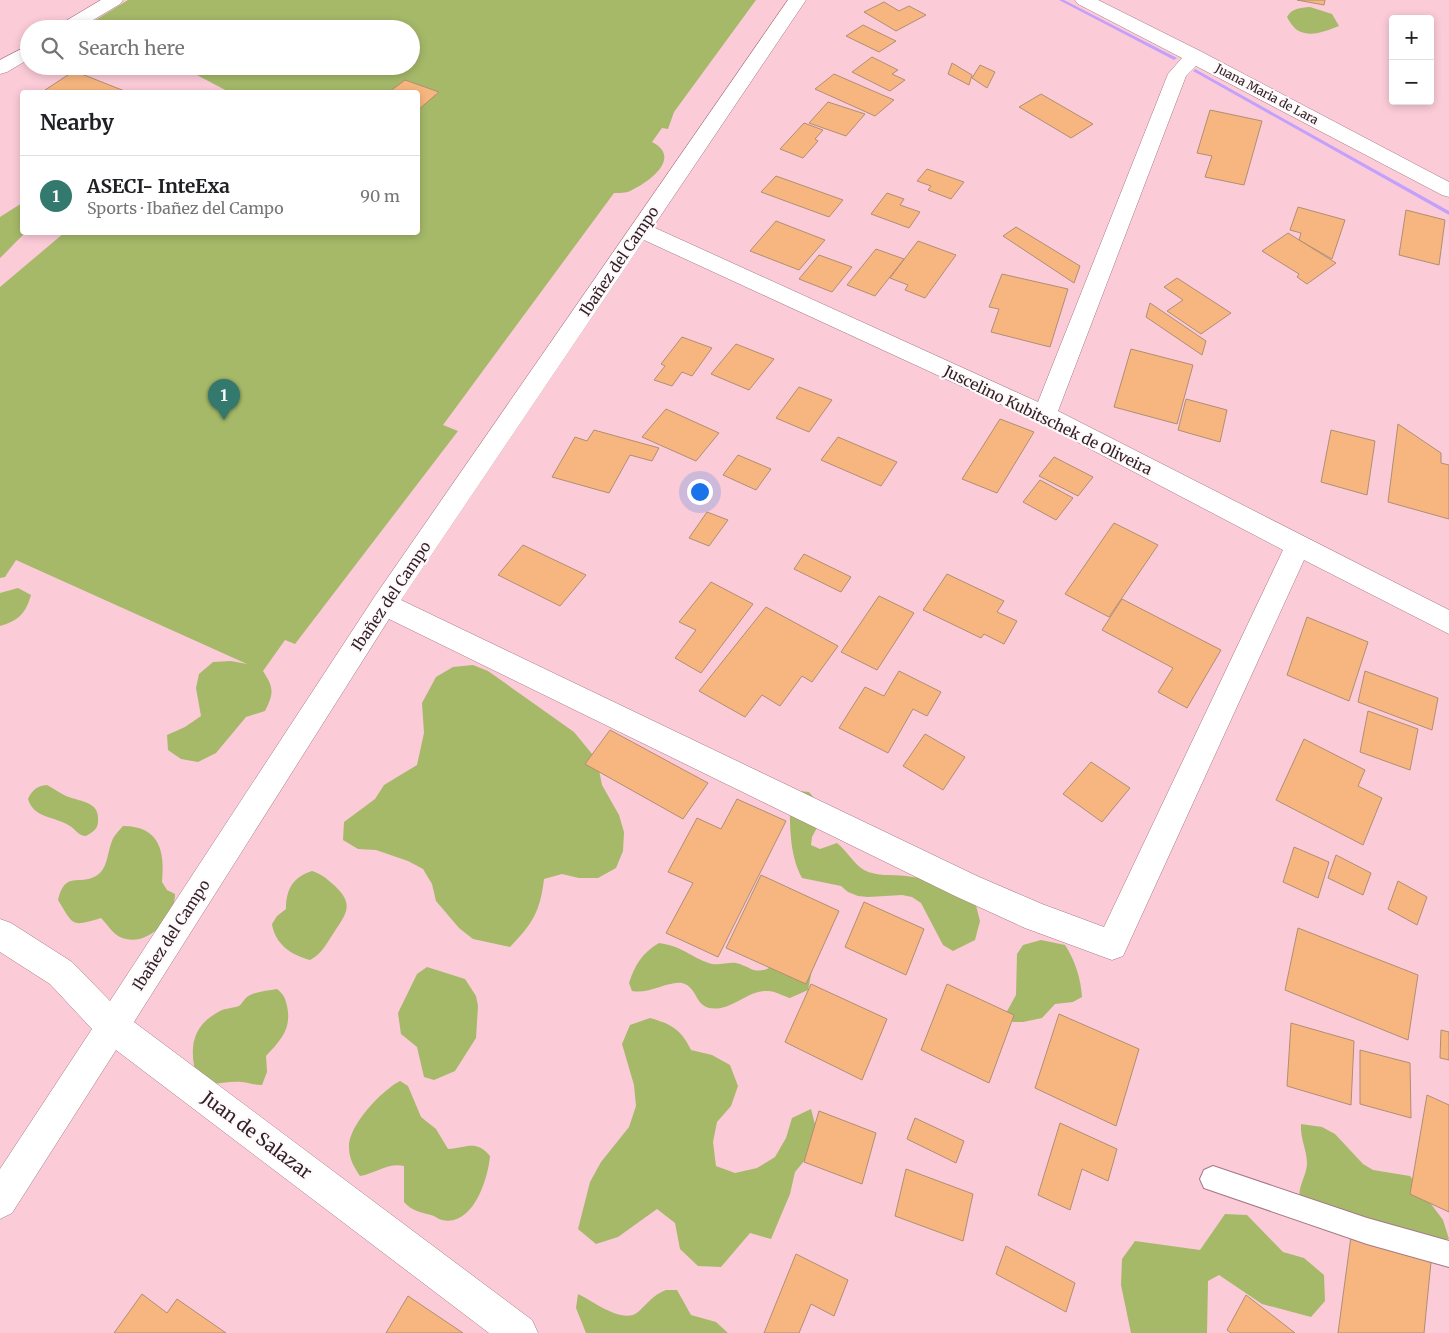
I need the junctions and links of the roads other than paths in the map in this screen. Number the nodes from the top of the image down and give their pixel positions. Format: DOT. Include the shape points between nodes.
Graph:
graph roads {
  1 [pos="114,0"];
  2 [pos="797,0"];
  3 [pos="1084,0"];
  4 [pos="81,20"];
  5 [pos="20,56"];
  6 [pos="1195,56"];
  7 [pos="0,68"];
  8 [pos="1449,190"];
  9 [pos="641,230"];
  10 [pos="1045,415"];
  11 [pos="1298,546"];
  12 [pos="384,604"];
  13 [pos="1449,623"];
  14 [pos="0,934"];
  15 [pos="112,1026"];
  16 [pos="1212,1179"];
  17 [pos="0,1201"];
  18 [pos="1449,1254"];
  19 [pos="519,1333"];
  1 -- 4 [label="street"];
  2 -- 9 [label="street, Ibañez del Campo"];
  3 -- 6 [label="street, Juana Maria de Lara"];
  5 -- 7 [label="street"];
  6 -- 8 [label="street, Juana Maria de Lara"];
  6 -- 10 [label="street" via="1177,74"];
  9 -- 10 [label="street, Juscelino Kubitschek de Oliveira"];
  9 -- 12 [label="street, Ibañez del Campo"];
  10 -- 11 [label="street, Juscelino Kubitschek de Oliveira"];
  11 -- 12 [label="street" via="1112,945 1036,917 966,886"];
  11 -- 13 [label="street, Juscelino Kubitschek de Oliveira"];
  12 -- 15 [label="street, Ibañez del Campo"];
  14 -- 15 [label="street, Juan de Salazar" via="61,973"];
  15 -- 17 [label="street, Ibañez del Campo"];
  15 -- 19 [label="street, Juan de Salazar"];
  16 -- 18 [label="lane" via="1367,1231"];
}
